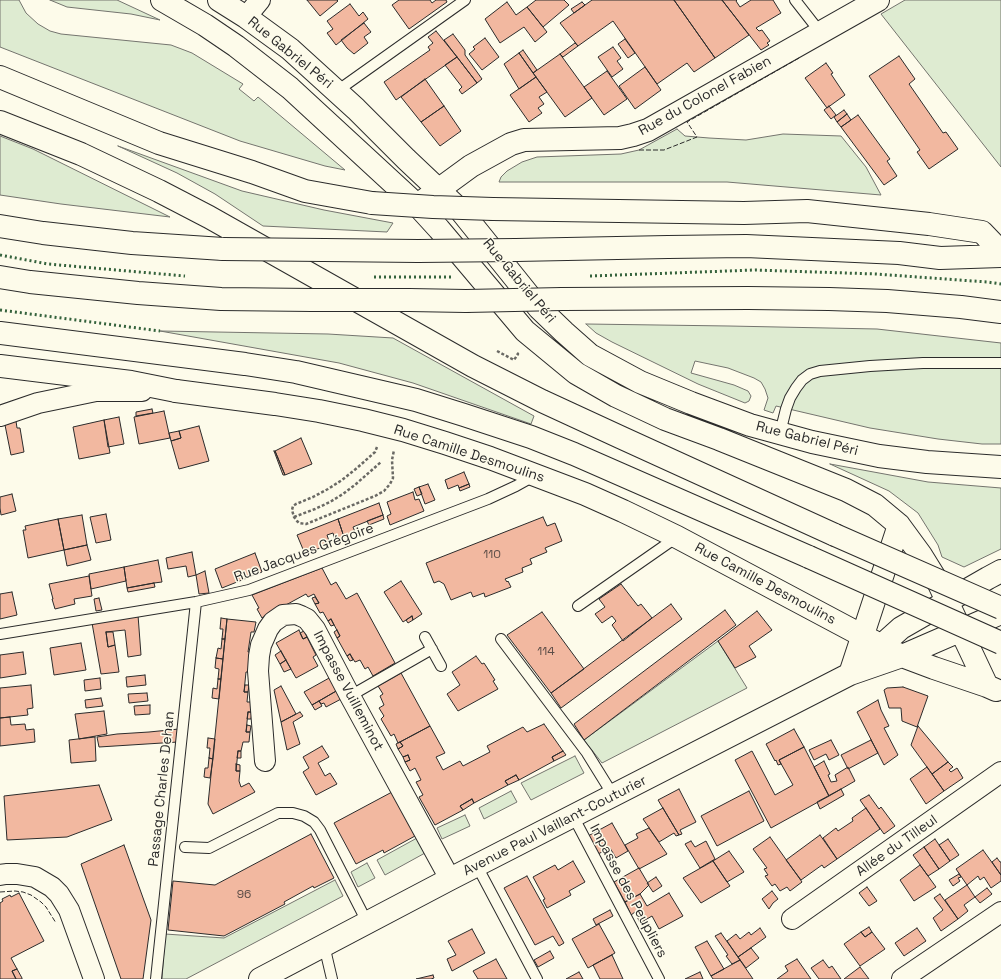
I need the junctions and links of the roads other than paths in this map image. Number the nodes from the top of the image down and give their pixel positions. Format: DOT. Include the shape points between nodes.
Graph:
graph roads {
  1 [pos="162,0"];
  2 [pos="219,0"];
  3 [pos="260,0"];
  4 [pos="465,0"];
  5 [pos="795,0"];
  6 [pos="878,0"];
  7 [pos="246,17"];
  8 [pos="820,32"];
  9 [pos="0,77"];
  10 [pos="337,91"];
  11 [pos="0,122"];
  12 [pos="439,189"];
  13 [pos="418,206"];
  14 [pos="0,226"];
  15 [pos="1001,252"];
  16 [pos="1001,256"];
  17 [pos="0,277"];
  18 [pos="1001,312"];
  19 [pos="0,333"];
  20 [pos="1001,363"];
  21 [pos="0,366"];
  22 [pos="176,391"];
  23 [pos="0,416"];
  24 [pos="780,433"];
  25 [pos="1001,467"];
  26 [pos="535,475"];
  27 [pos="899,525"];
  28 [pos="677,538"];
  29 [pos="994,574"];
  30 [pos="947,601"];
  31 [pos="196,602"];
  32 [pos="578,606"];
  33 [pos="1001,608"];
  34 [pos="1001,613"];
  35 [pos="962,631"];
  36 [pos="0,634"];
  37 [pos="425,636"];
  38 [pos="501,639"];
  39 [pos="872,641"];
  40 [pos="1001,643"];
  41 [pos="432,650"];
  42 [pos="902,656"];
  43 [pos="441,666"];
  44 [pos="850,674"];
  45 [pos="994,689"];
  46 [pos="350,696"];
  47 [pos="266,761"];
  48 [pos="1001,772"];
  49 [pos="614,795"];
  50 [pos="573,816"];
  51 [pos="185,847"];
  52 [pos="477,866"];
  53 [pos="0,875"];
  54 [pos="450,879"];
  55 [pos="792,919"];
  56 [pos="998,921"];
  57 [pos="367,922"];
  58 [pos="324,945"];
  59 [pos="94,979"];
  60 [pos="156,979"];
  61 [pos="260,979"];
  62 [pos="332,979"];
  63 [pos="537,979"];
  64 [pos="659,979"];
  65 [pos="902,979"];
  1 -- 13 [label="main road, Rue Gabriel Péri" via="236,46 290,88"];
  2 -- 7 [label="main road, Rue Gabriel Péri"];
  3 -- 7 [label="street"];
  4 -- 10 [label="lane"];
  5 -- 8 [label="lane"];
  6 -- 8 [label="main road, Rue du Colonel Fabien"];
  7 -- 10 [label="main road, Rue Gabriel Péri" via="290,49"];
  8 -- 12 [label="main road, Rue du Colonel Fabien" via="648,130 620,138 524,140 471,166"];
  9 -- 15 [label="main road, bridge" via="159,143 306,191 372,203 492,209 744,213 806,211 982,232"];
  10 -- 12 [label="main road, Rue Gabriel Péri"];
  11 -- 33 [label="main road, bridge" via="81,154 180,202 473,366 542,401"];
  12 -- 13 [label="main road, Rue du Colonel Fabien"];
  12 -- 24 [label="main road, Rue Gabriel Péri" via="461,211 539,308 590,355 640,382 750,425"];
  13 -- 27 [label="main road, Rue Gabriel Péri" via="524,331 576,373 616,396 665,419 846,490 875,505"];
  14 -- 16 [label="main road, bridge" via="132,243 223,249 418,251 746,246 899,253 940,258"];
  17 -- 18 [label="main road, bridge" via="138,293 221,299 829,299 887,301"];
  19 -- 40 [label="main road, bridge" via="245,364 416,400 531,437 574,454"];
  20 -- 24 [label="lane" via="870,366 810,374 802,380 790,398"];
  21 -- 22 [label="main road" via="131,382"];
  22 -- 23 [label="street, Rue Camille Desmoulins" via="96,391 38,403"];
  22 -- 26 [label="main road, Rue Camille Desmoulins" via="275,404 363,420 445,443"];
  24 -- 25 [label="main road, Rue Gabriel Péri" via="879,456"];
  26 -- 28 [label="main road, Rue Camille Desmoulins" via="623,510"];
  26 -- 31 [label="lane, Rue Jacques Grégoire" via="488,499 249,590"];
  27 -- 30 [label="main road, Rue Gabriel Péri" via="921,555"];
  27 -- 39 [label="main road"];
  28 -- 32 [label="lane"];
  28 -- 39 [label="main road, Rue Camille Desmoulins"];
  29 -- 30 [label="main road"];
  29 -- 35 [label="main road"];
  30 -- 35 [label="main road, Rue Gabriel Péri"];
  30 -- 39 [label="main road" via="901,628"];
  31 -- 36 [label="lane, Rue Jacques Grégoire"];
  31 -- 60 [label="lane, Passage Charles Dehan"];
  34 -- 35 [label="main road, Avenue Paul Vaillant-Couturier"];
  35 -- 42 [label="main road, Avenue Paul Vaillant-Couturier"];
  35 -- 45 [label="main road, Rue Gabriel Péri"];
  37 -- 41 [label="lane"];
  38 -- 49 [label="lane" via="587,753"];
  39 -- 42 [label="main road, Rue Camille Desmoulins"];
  39 -- 44 [label="main road"];
  41 -- 43 [label="lane"];
  41 -- 46 [label="lane"];
  42 -- 44 [label="main road, Avenue Paul Vaillant-Couturier"];
  42 -- 45 [label="main road"];
  44 -- 49 [label="main road, Avenue Paul Vaillant-Couturier"];
  46 -- 47 [label="street, Impasse Vuilleminot" via="311,624 296,614 278,618 268,629 259,656"];
  46 -- 54 [label="street, Impasse Vuilleminot"];
  48 -- 55 [label="street, Allée du Tilleul"];
  49 -- 50 [label="main road, Avenue Paul Vaillant-Couturier"];
  50 -- 52 [label="main road, Avenue Paul Vaillant-Couturier"];
  50 -- 64 [label="lane, Impasse des Peupliers"];
  51 -- 57 [label="lane" via="209,848 278,813 304,816 314,822 320,830"];
  52 -- 54 [label="main road, Avenue Paul Vaillant-Couturier"];
  52 -- 63 [label="lane"];
  53 -- 59 [label="street" via="35,877 59,894 69,910"];
  54 -- 57 [label="main road, Avenue Paul Vaillant-Couturier"];
  56 -- 65 [label="street"];
  57 -- 58 [label="main road, Avenue Paul Vaillant-Couturier"];
  58 -- 61 [label="main road, Avenue Paul Vaillant-Couturier"];
  58 -- 62 [label="lane"];
}
